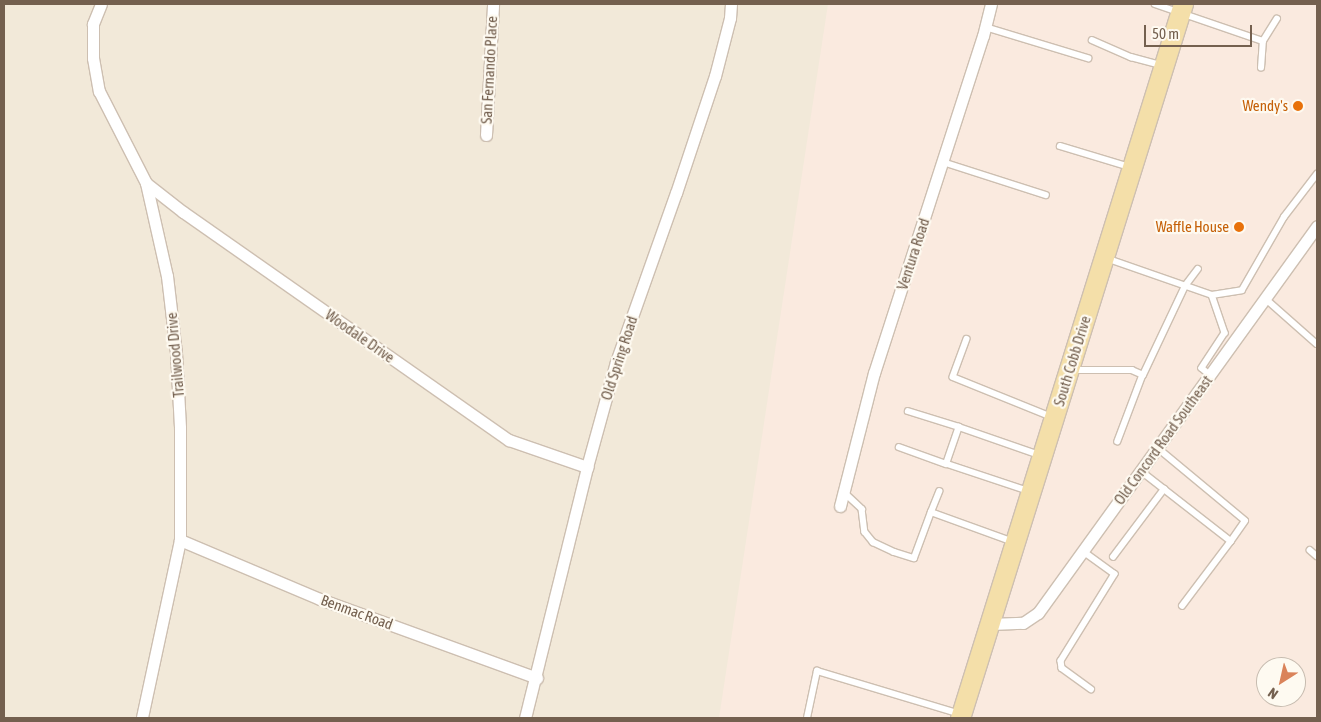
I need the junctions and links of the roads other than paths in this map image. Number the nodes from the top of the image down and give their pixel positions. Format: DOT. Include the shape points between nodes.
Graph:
graph roads {
  1 [pos="101,4"];
  2 [pos="493,4"];
  3 [pos="731,4"];
  4 [pos="991,4"];
  5 [pos="1155,4"];
  6 [pos="1182,8"];
  7 [pos="1277,19"];
  8 [pos="985,27"];
  9 [pos="1092,40"];
  10 [pos="1263,41"];
  11 [pos="1088,58"];
  12 [pos="1164,66"];
  13 [pos="1261,68"];
  14 [pos="486,136"];
  15 [pos="1060,146"];
  16 [pos="943,162"];
  17 [pos="1132,168"];
  18 [pos="1317,174"];
  19 [pos="146,183"];
  20 [pos="1046,195"];
  21 [pos="1317,226"];
  22 [pos="1104,257"];
  23 [pos="1198,269"];
  24 [pos="1185,286"];
  25 [pos="1212,295"];
  26 [pos="1265,298"];
  27 [pos="967,339"];
  28 [pos="1317,344"];
  29 [pos="1069,370"];
  30 [pos="1143,375"];
  31 [pos="1210,375"];
  32 [pos="908,411"];
  33 [pos="1054,417"];
  34 [pos="958,427"];
  35 [pos="1118,441"];
  36 [pos="899,447"];
  37 [pos="1157,448"];
  38 [pos="1042,456"];
  39 [pos="946,464"];
  40 [pos="587,467"];
  41 [pos="1141,470"];
  42 [pos="1164,489"];
  43 [pos="844,491"];
  44 [pos="939,492"];
  45 [pos="1031,493"];
  46 [pos="840,506"];
  47 [pos="931,512"];
  48 [pos="180,540"];
  49 [pos="1231,541"];
  50 [pos="1015,543"];
  51 [pos="1310,550"];
  52 [pos="1083,551"];
  53 [pos="1317,556"];
  54 [pos="1114,557"];
  55 [pos="1182,606"];
  56 [pos="990,624"];
  57 [pos="537,678"];
  58 [pos="1090,689"];
  59 [pos="961,716"];
  60 [pos="142,718"];
  61 [pos="525,718"];
  62 [pos="807,718"];
  1 -- 19 [label="street, Trailwood Drive" via="93,24 93,58 99,90"];
  2 -- 14 [label="street, San Fernando Place"];
  3 -- 40 [label="street, Old Spring Road" via="715,76 616,362"];
  4 -- 8 [label="street, Ventura Road"];
  5 -- 6 [label="lane"];
  6 -- 10 [label="lane"];
  6 -- 12 [label="main road, South Cobb Drive"];
  7 -- 10 [label="lane"];
  8 -- 11 [label="lane"];
  8 -- 16 [label="street, Ventura Road"];
  9 -- 12 [label="lane" via="1131,57"];
  10 -- 13 [label="lane"];
  12 -- 17 [label="main road, South Cobb Drive"];
  15 -- 17 [label="lane"];
  16 -- 20 [label="lane"];
  16 -- 43 [label="street, Ventura Road" via="874,373"];
  17 -- 22 [label="main road, South Cobb Drive"];
  18 -- 25 [label="lane" via="1284,217 1242,290"];
  19 -- 40 [label="street, Woodale Drive" via="509,440"];
  19 -- 48 [label="street, Trailwood Drive" via="168,276 176,352"];
  21 -- 26 [label="street, Old Concord Road Southeast"];
  22 -- 24 [label="lane"];
  22 -- 29 [label="main road, South Cobb Drive"];
  23 -- 24 [label="lane"];
  24 -- 25 [label="lane"];
  24 -- 30 [label="lane"];
  25 -- 31 [label="lane" via="1225,333 1202,368"];
  26 -- 28 [label="lane"];
  26 -- 31 [label="street, Old Concord Road Southeast"];
  27 -- 33 [label="lane" via="953,377"];
  29 -- 30 [label="lane" via="1132,370"];
  29 -- 33 [label="main road, South Cobb Drive"];
  30 -- 35 [label="lane"];
  31 -- 37 [label="street, Old Concord Road Southeast"];
  32 -- 34 [label="lane"];
  33 -- 38 [label="main road, South Cobb Drive"];
  34 -- 38 [label="lane"];
  34 -- 39 [label="lane"];
  36 -- 39 [label="lane"];
  37 -- 41 [label="street, Old Concord Road Southeast"];
  37 -- 49 [label="lane" via="1245,521"];
  38 -- 45 [label="main road, South Cobb Drive"];
  39 -- 45 [label="lane"];
  40 -- 57 [label="street, Old Spring Road"];
  41 -- 42 [label="lane"];
  41 -- 52 [label="street, Old Concord Road Southeast"];
  42 -- 49 [label="lane"];
  42 -- 54 [label="lane"];
  43 -- 46 [label="street, Ventura Road"];
  43 -- 47 [label="lane" via="862,509 865,532 873,542 914,558"];
  44 -- 47 [label="lane"];
  45 -- 50 [label="main road, South Cobb Drive"];
  47 -- 50 [label="lane"];
  48 -- 57 [label="street, Benmac Road" via="320,598"];
  48 -- 60 [label="street, Trailwood Drive"];
  49 -- 55 [label="lane"];
  50 -- 56 [label="main road, South Cobb Drive"];
  51 -- 53 [label="lane"];
  52 -- 56 [label="street, Old Concord Road Southeast" via="1038,613 1024,624"];
  52 -- 58 [label="lane" via="1115,574 1061,661 1062,668"];
  56 -- 59 [label="main road, South Cobb Drive"];
  57 -- 61 [label="street, Old Spring Road"];
  59 -- 62 [label="lane" via="818,671"];
}
